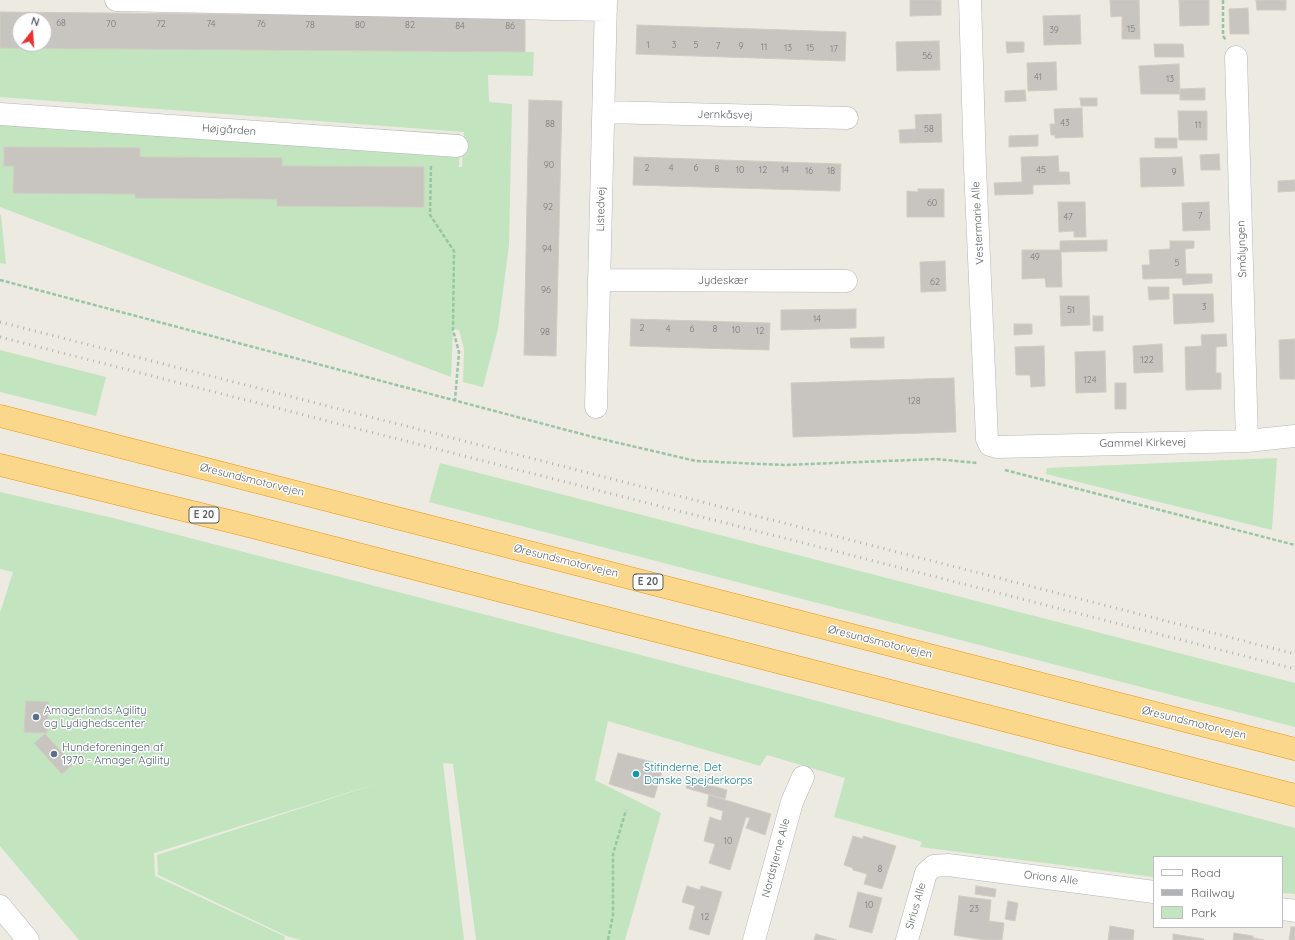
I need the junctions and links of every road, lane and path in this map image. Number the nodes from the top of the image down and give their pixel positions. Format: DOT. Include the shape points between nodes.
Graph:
graph roads {
  1 [pos="116,0"];
  2 [pos="970,0"];
  3 [pos="1223,0"];
  4 [pos="606,5"];
  5 [pos="1236,57"];
  6 [pos="604,112"];
  7 [pos="0,114"];
  8 [pos="847,118"];
  9 [pos="431,144"];
  10 [pos="457,146"];
  11 [pos="0,280"];
  12 [pos="599,280"];
  13 [pos="846,281"];
  14 [pos="455,400"];
  15 [pos="596,407"];
  16 [pos="0,416"];
  17 [pos="1295,436"];
  18 [pos="1247,441"];
  19 [pos="990,445"];
  20 [pos="980,464"];
  21 [pos="0,465"];
  22 [pos="1001,469"];
  23 [pos="1295,545"];
  24 [pos="1295,749"];
  25 [pos="803,777"];
  26 [pos="1295,795"];
  27 [pos="626,810"];
  28 [pos="948,865"];
  29 [pos="1153,892"];
  30 [pos="0,906"];
  31 [pos="1283,909"];
  32 [pos="1295,911"];
  33 [pos="28,940"];
  34 [pos="608,940"];
  35 [pos="754,940"];
  36 [pos="906,940"];
  1 -- 4 [label="street, Listedvej"];
  2 -- 19 [label="street, Vestermarie Alle" via="987,439"];
  3 -- 5 [label="path" via="1223,36"];
  4 -- 6 [label="street, Listedvej"];
  5 -- 18 [label="street, Smålyngen"];
  6 -- 8 [label="street, Jernkåsvej"];
  6 -- 12 [label="street, Listedvej"];
  7 -- 9 [label="street, Højgården"];
  9 -- 10 [label="street, Højgården"];
  9 -- 14 [label="path" via="430,215 454,251 453,330 459,352"];
  11 -- 14 [label="path"];
  12 -- 13 [label="street, Jydeskær"];
  12 -- 15 [label="street, Listedvej"];
  14 -- 20 [label="path" via="593,437 696,461 784,465 936,459"];
  16 -- 24 [label="highway, Øresundsmotorvejen / E 20"];
  17 -- 18 [label="street, Gammel Kirkevej"];
  18 -- 19 [label="street, Gammel Kirkevej" via="997,447"];
  21 -- 26 [label="highway, E 20" via="245,525"];
  22 -- 23 [label="path"];
  25 -- 35 [label="street, Nordstjerne Alle" via="792,802"];
  27 -- 34 [label="path" via="613,854 613,915"];
  28 -- 29 [label="street, Orions Alle"];
  28 -- 36 [label="street, Sirius Alle" via="934,866 926,873"];
  30 -- 33 [label="street"];
  31 -- 32 [label="street"];
}
